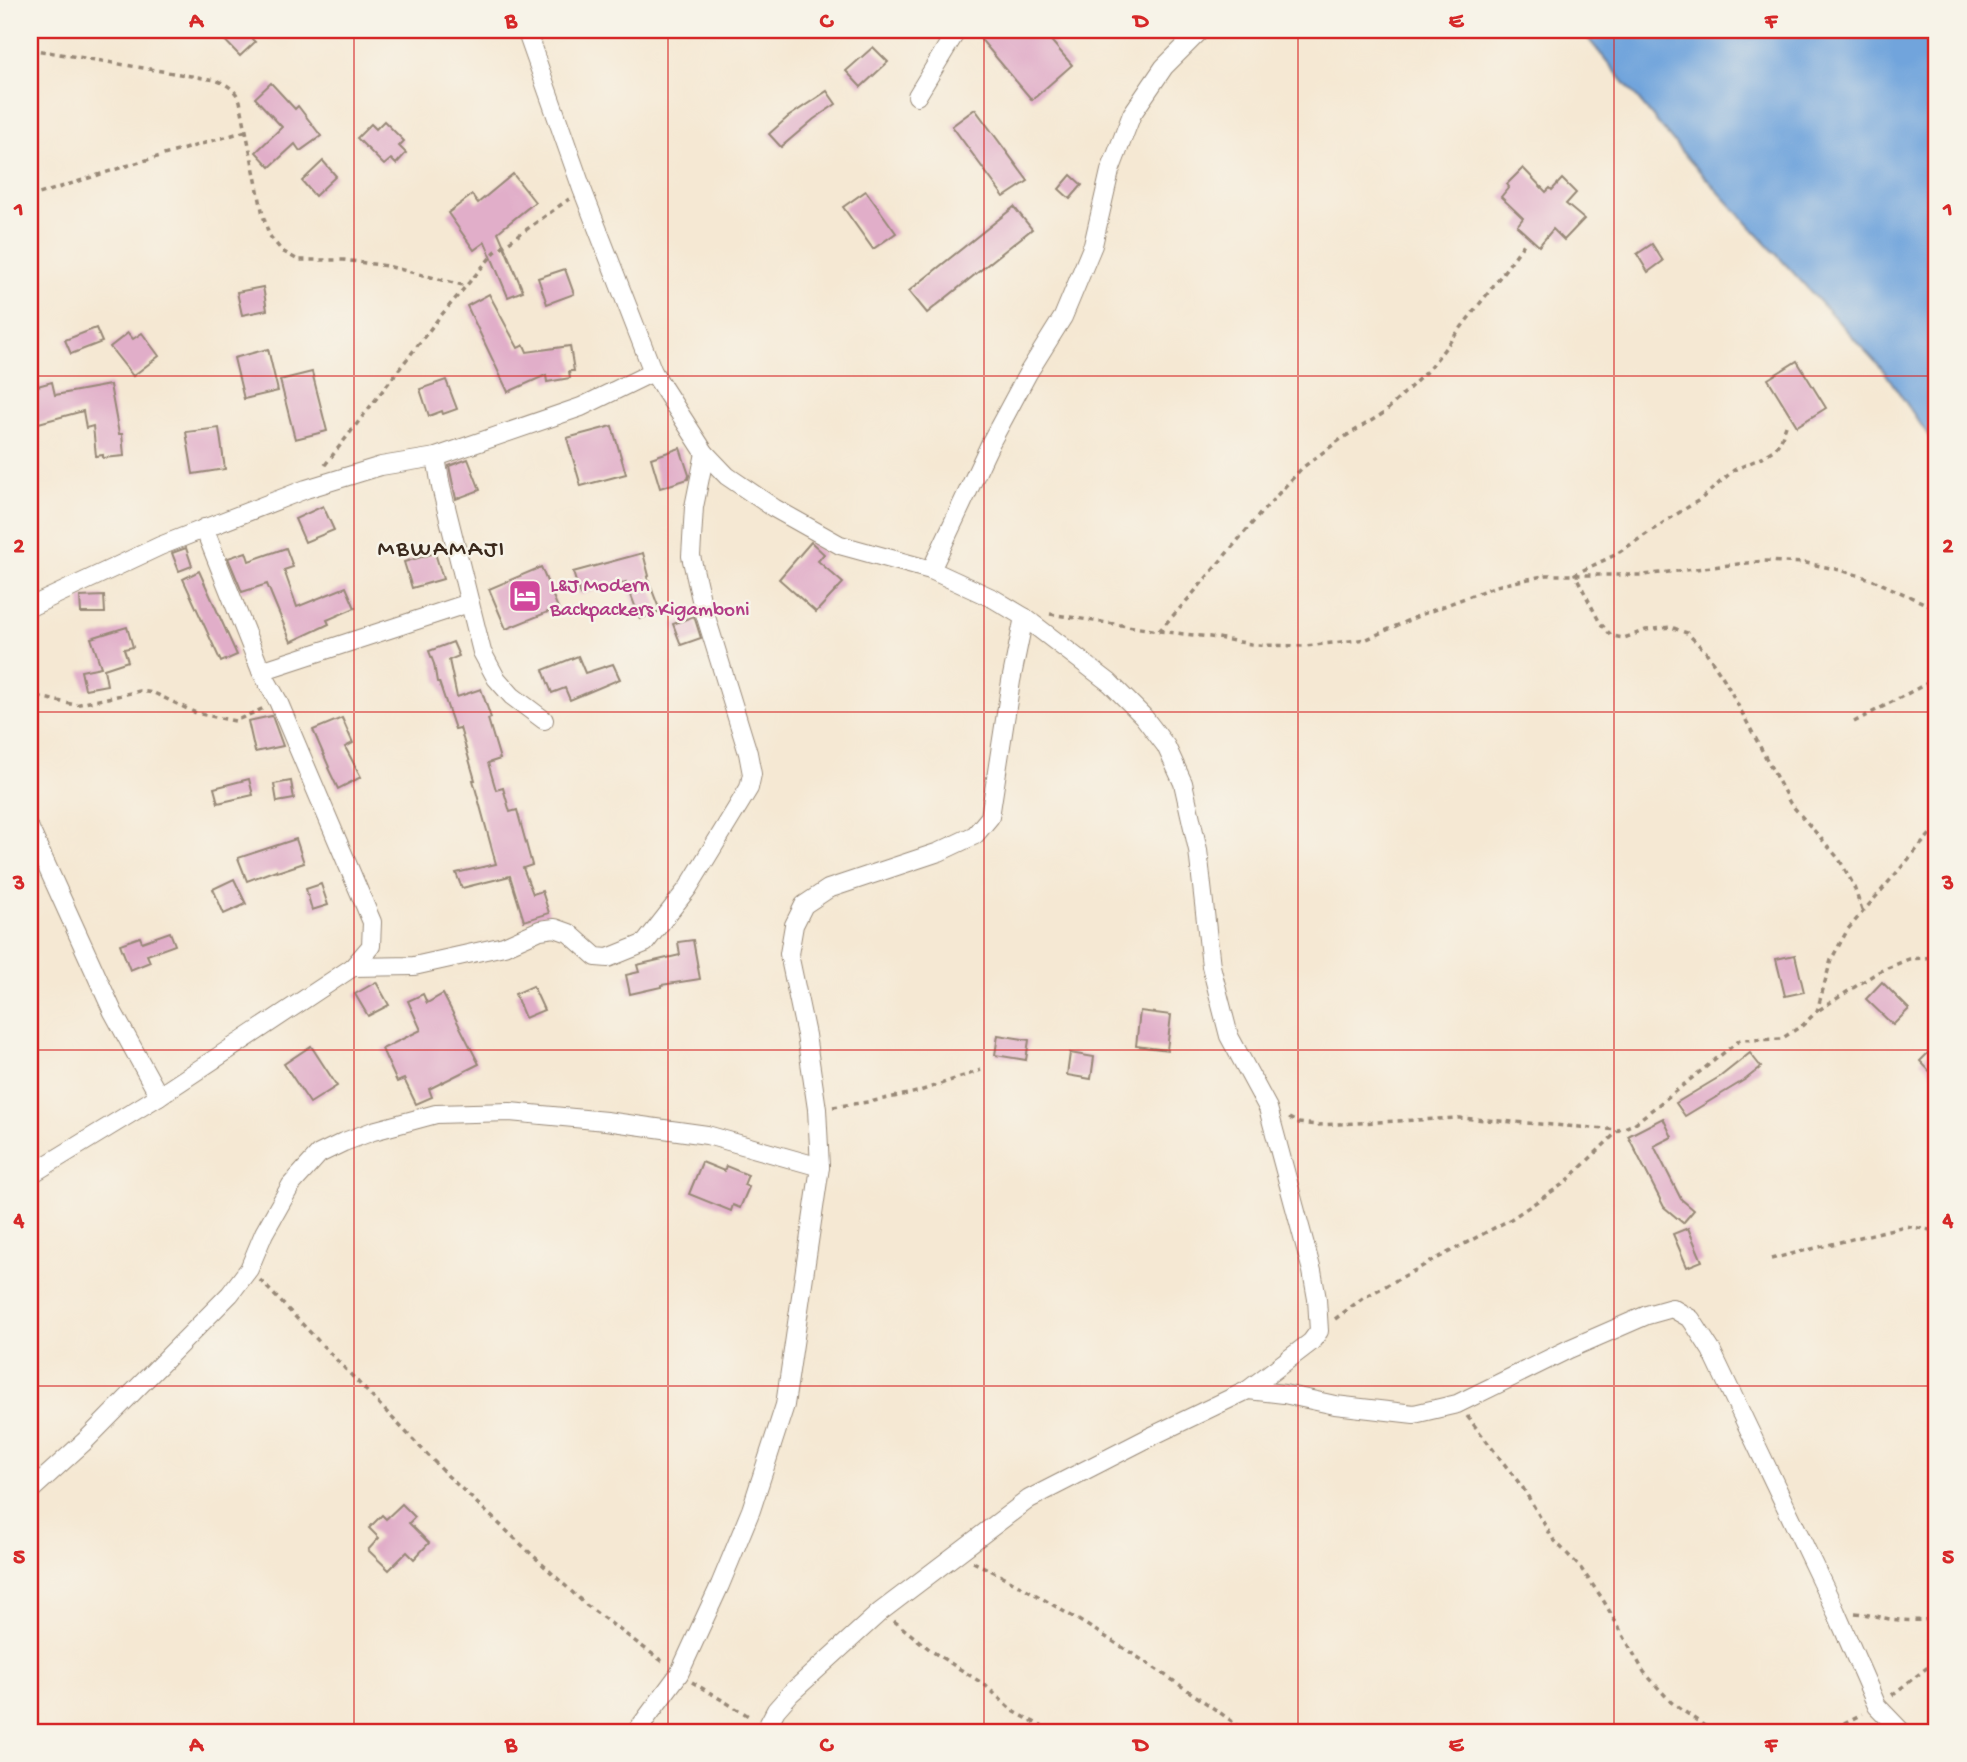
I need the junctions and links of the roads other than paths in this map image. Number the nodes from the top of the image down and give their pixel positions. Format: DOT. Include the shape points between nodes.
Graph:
graph roads {
  1 [pos="526,30"];
  2 [pos="957,30"];
  3 [pos="1200,30"];
  4 [pos="917,96"];
  5 [pos="653,372"];
  6 [pos="705,453"];
  7 [pos="436,457"];
  8 [pos="204,528"];
  9 [pos="932,570"];
  10 [pos="469,603"];
  11 [pos="30,607"];
  12 [pos="1024,617"];
  13 [pos="261,671"];
  14 [pos="544,720"];
  15 [pos="30,829"];
  16 [pos="353,967"];
  17 [pos="159,1096"];
  18 [pos="820,1167"];
  19 [pos="30,1175"];
  20 [pos="1248,1390"];
  21 [pos="30,1491"];
  22 [pos="768,1730"];
  23 [pos="636,1732"];
  24 [pos="1902,1732"];
  1 -- 5 [label="street"];
  2 -- 4 [label="street"];
  3 -- 9 [label="street" via="1164,67 1132,114 1111,171 1093,245 1063,317 991,442"];
  5 -- 6 [label="street"];
  5 -- 7 [label="street" via="581,407"];
  6 -- 9 [label="street" via="727,477 840,545"];
  6 -- 16 [label="street" via="694,507 691,556 752,774 749,788 688,888 645,943 608,958 596,957 569,933 555,928 504,946 414,966"];
  7 -- 8 [label="street" via="381,466"];
  7 -- 10 [label="street"];
  8 -- 11 [label="street"];
  8 -- 13 [label="street"];
  9 -- 12 [label="street"];
  10 -- 13 [label="street"];
  10 -- 14 [label="street" via="482,652 496,678"];
  12 -- 18 [label="street" via="990,817 975,835 939,852 828,889 804,905 794,925 789,954 817,1109"];
  12 -- 20 [label="street" via="1074,653 1143,716 1166,746 1183,783 1198,850 1211,966 1229,1036 1268,1108 1312,1271 1319,1331"];
  13 -- 16 [label="street" via="372,922 371,946"];
  15 -- 17 [label="street" via="113,1013"];
  16 -- 17 [label="street"];
  17 -- 19 [label="street"];
  18 -- 21 [label="street" via="707,1135 510,1112 436,1114 344,1142 319,1154 291,1185 249,1269 230,1294"];
  18 -- 23 [label="street" via="785,1405 751,1510 679,1674"];
  20 -- 22 [label="street" via="1029,1499 880,1612 790,1693"];
  20 -- 24 [label="street" via="1414,1414 1457,1404 1569,1349 1672,1308 1690,1319 1710,1350 1877,1706"];
}
